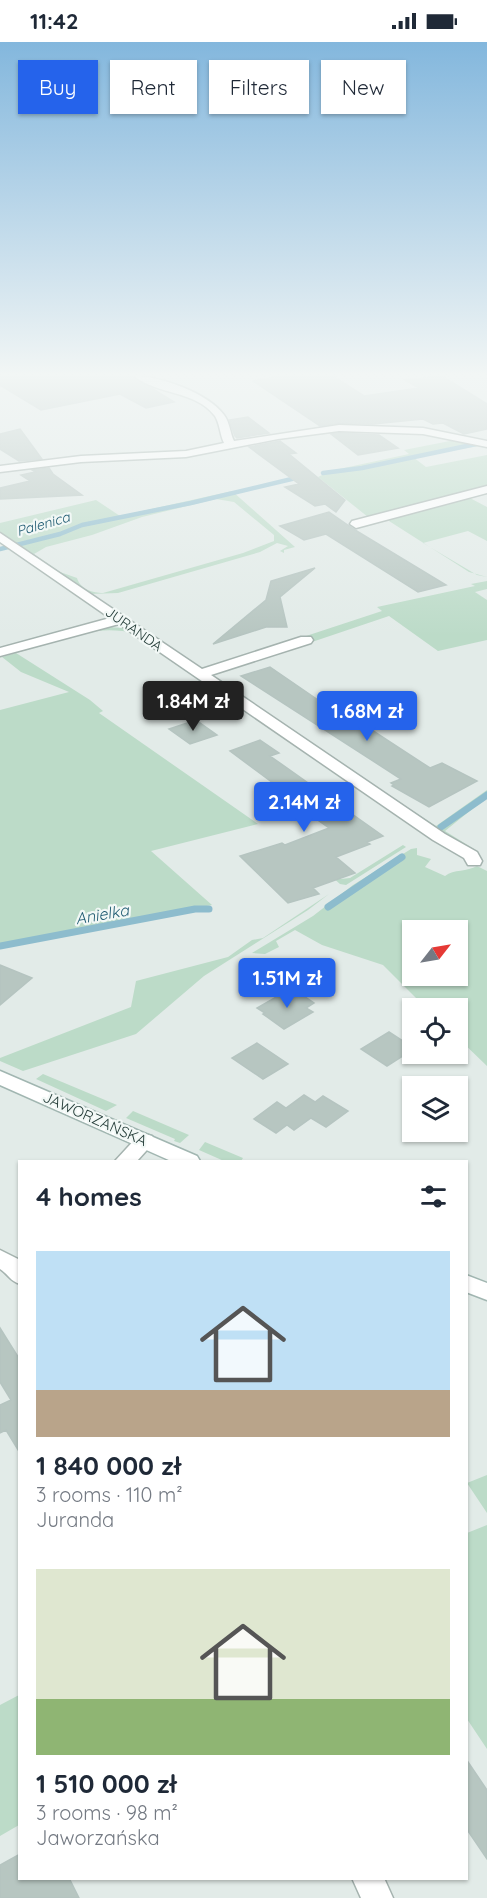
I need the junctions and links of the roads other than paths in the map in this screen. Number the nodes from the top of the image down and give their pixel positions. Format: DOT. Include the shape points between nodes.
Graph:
graph roads {
  1 [pos="56,463"];
  2 [pos="0,469"];
  3 [pos="487,489"];
  4 [pos="356,524"];
  5 [pos="9,543"];
  6 [pos="120,620"];
  7 [pos="306,640"];
  8 [pos="0,652"];
  9 [pos="199,674"];
  10 [pos="474,861"];
  11 [pos="0,1077"];
  12 [pos="145,1141"];
  13 [pos="126,1160"];
  14 [pos="188,1160"];
  15 [pos="468,1284"];
  16 [pos="487,1292"];
  17 [pos="368,1880"];
  18 [pos="378,1898"];
  1 -- 2 [label="street"];
  3 -- 4 [label="street"];
  5 -- 6 [label="street, JURANDA"];
  6 -- 8 [label="street"];
  6 -- 9 [label="street, JURANDA"];
  7 -- 9 [label="street"];
  9 -- 10 [label="street, JURANDA" via="471,855"];
  11 -- 12 [label="street, JAWORZAŃSKA"];
  12 -- 13 [label="street"];
  12 -- 14 [label="street, JAWORZAŃSKA"];
  15 -- 16 [label="street"];
  17 -- 18 [label="street"];
}
